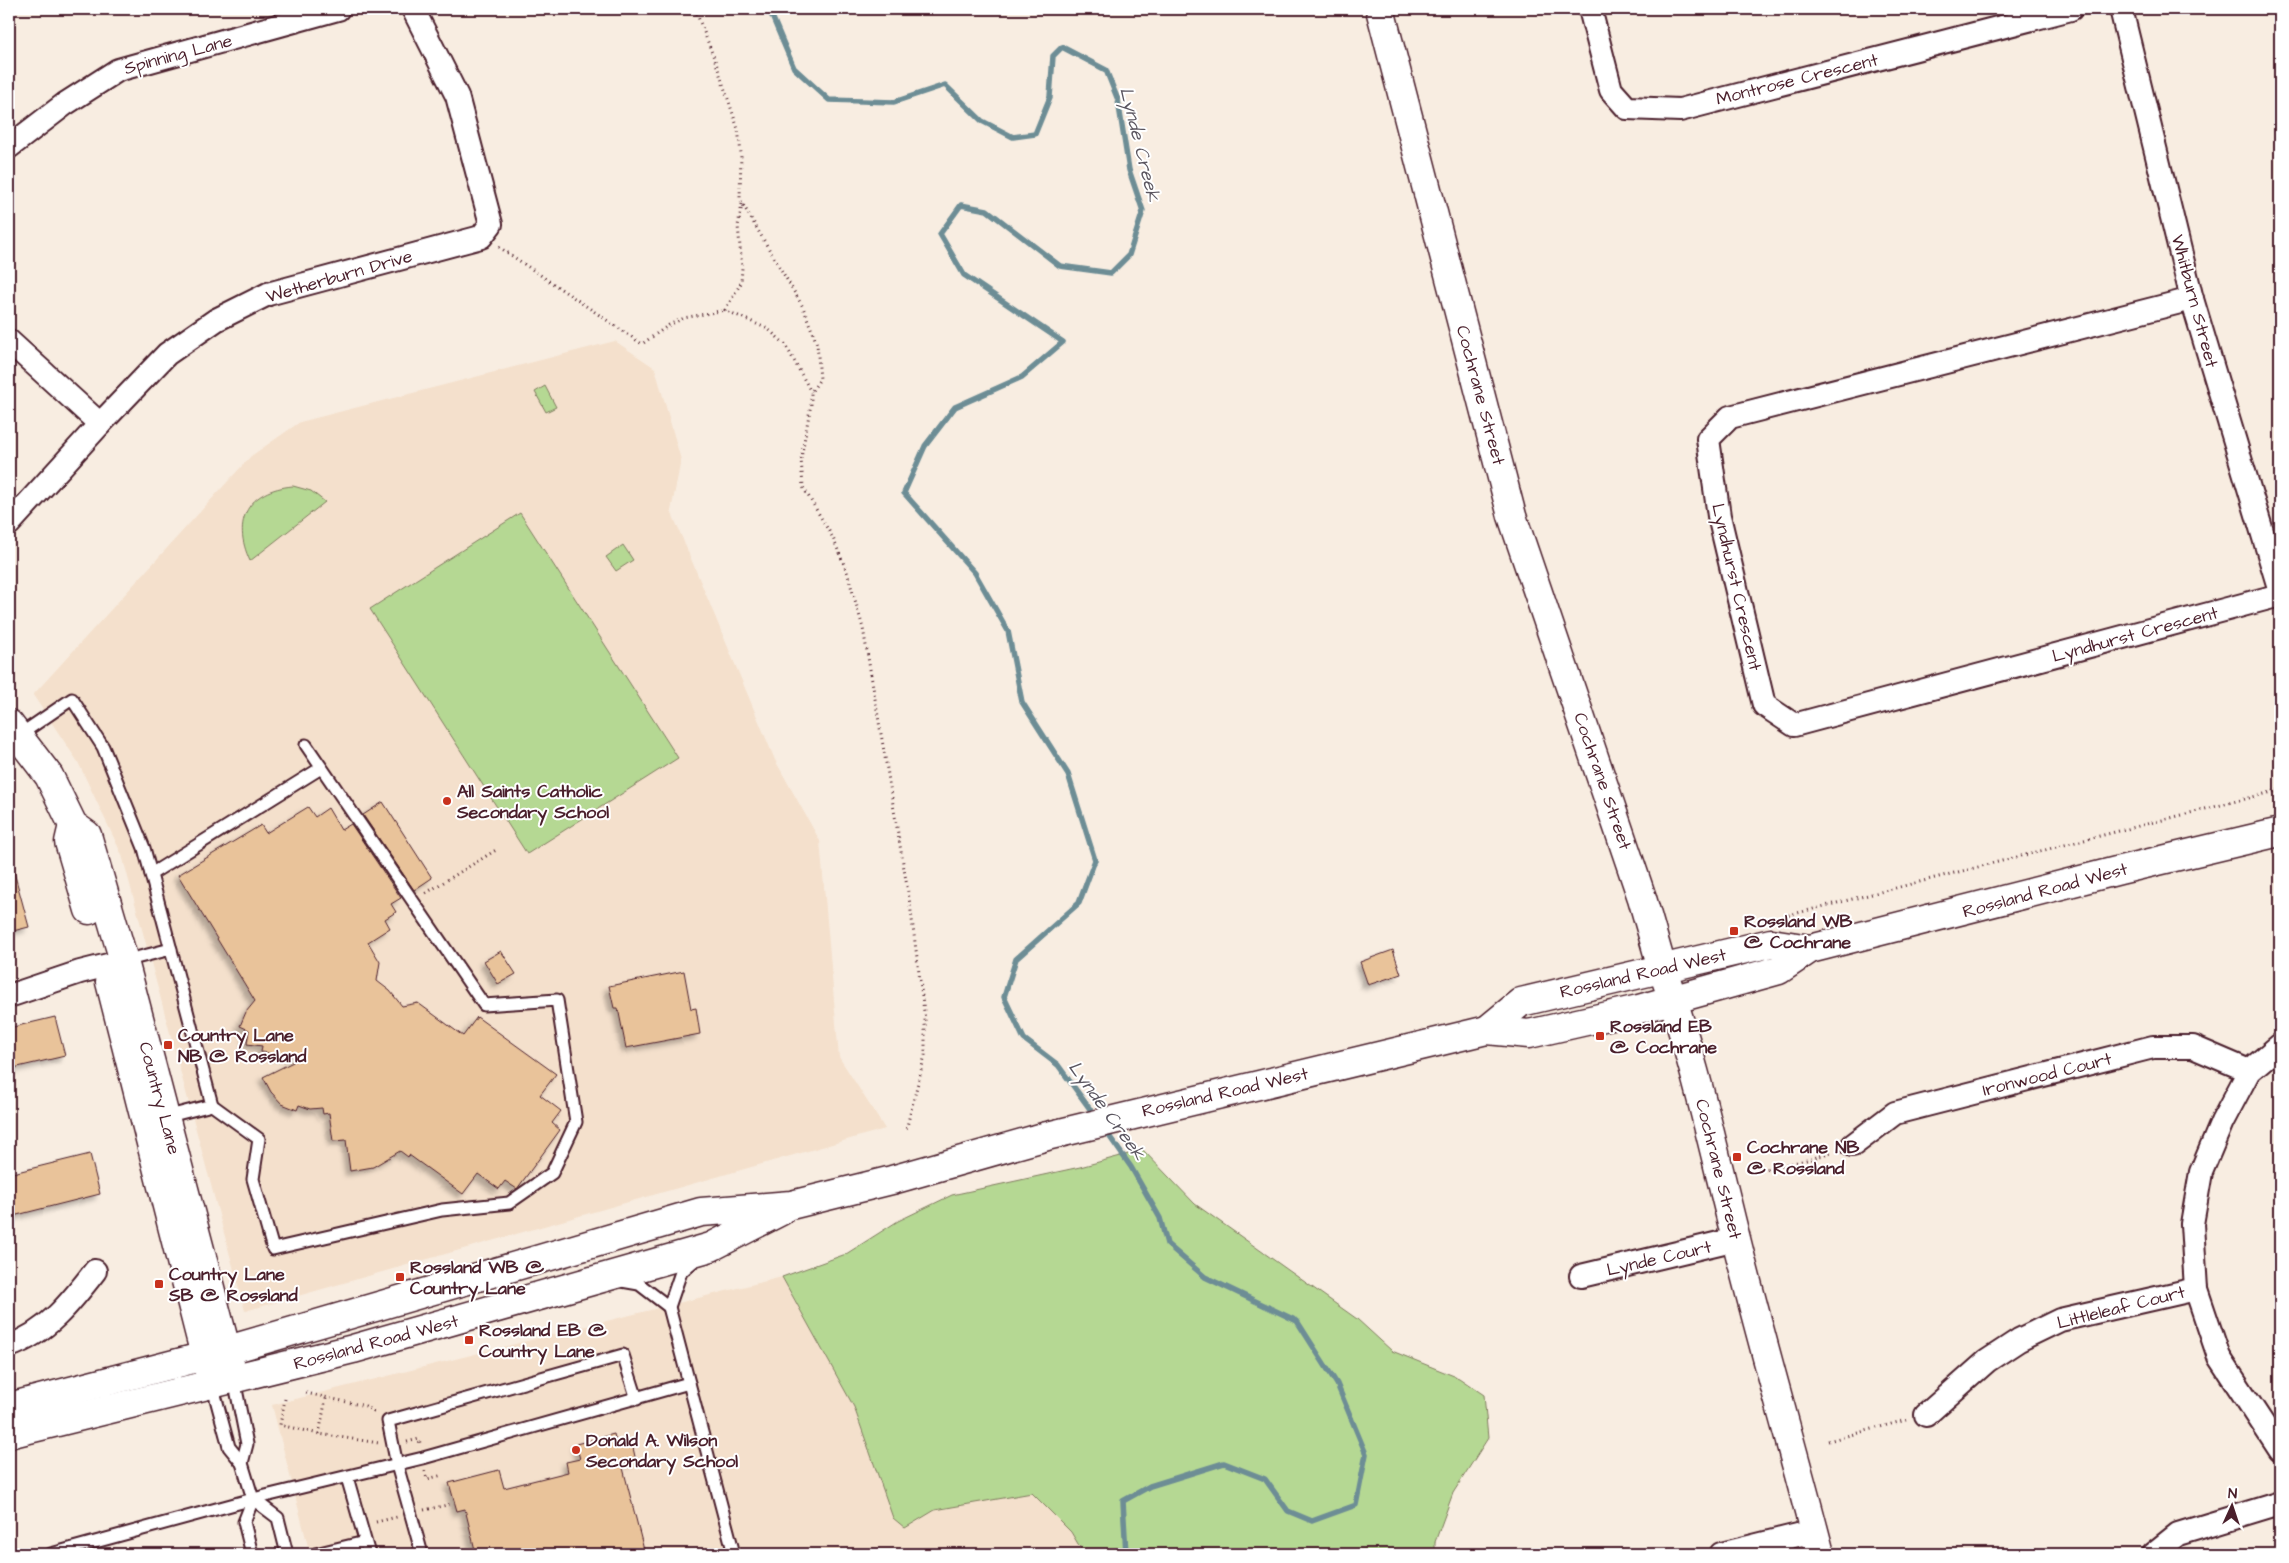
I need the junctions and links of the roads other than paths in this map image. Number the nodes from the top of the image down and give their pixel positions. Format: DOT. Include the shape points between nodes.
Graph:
graph roads {
  1 [pos="338,9"];
  2 [pos="413,9"];
  3 [pos="1380,9"];
  4 [pos="1590,9"];
  5 [pos="2071,9"];
  6 [pos="2121,9"];
  7 [pos="9,147"];
  8 [pos="2192,300"];
  9 [pos="9,341"];
  10 [pos="100,424"];
  11 [pos="9,524"];
  12 [pos="2280,591"];
  13 [pos="2280,595"];
  14 [pos="13,730"];
  15 [pos="306,745"];
  16 [pos="321,768"];
  17 [pos="2280,832"];
  18 [pos="151,874"];
  19 [pos="171,949"];
  20 [pos="1810,949"];
  21 [pos="115,964"];
  22 [pos="1662,968"];
  23 [pos="9,996"];
  24 [pos="1673,999"];
  25 [pos="1487,1030"];
  26 [pos="2280,1045"];
  27 [pos="2249,1071"];
  28 [pos="212,1105"];
  29 [pos="165,1117"];
  30 [pos="1853,1145"];
  31 [pos="791,1205"];
  32 [pos="1736,1239"];
  33 [pos="711,1247"];
  34 [pos="95,1271"];
  35 [pos="1581,1276"];
  36 [pos="602,1277"];
  37 [pos="2196,1289"];
  38 [pos="669,1307"];
  39 [pos="9,1346"];
  40 [pos="216,1353"];
  41 [pos="223,1381"];
  42 [pos="689,1383"];
  43 [pos="637,1399"];
  44 [pos="9,1407"];
  45 [pos="1926,1415"];
  46 [pos="9,1434"];
  47 [pos="2280,1450"];
  48 [pos="242,1463"];
  49 [pos="397,1465"];
  50 [pos="347,1477"];
  51 [pos="252,1499"];
  52 [pos="2280,1503"];
  53 [pos="365,1542"];
  54 [pos="1817,1543"];
  55 [pos="51,1554"];
  56 [pos="252,1554"];
  57 [pos="287,1554"];
  58 [pos="315,1554"];
  59 [pos="369,1554"];
  60 [pos="422,1554"];
  61 [pos="734,1554"];
  62 [pos="1722,1554"];
  63 [pos="2153,1554"];
  1 -- 7 [label="street, Spinning Lane" via="118,70 65,104"];
  2 -- 10 [label="street, Wetherburn Drive" via="457,96 491,224 480,237 268,294 216,320 167,354"];
  3 -- 22 [label="main road, Cochrane Street" via="1512,516 1642,898"];
  4 -- 5 [label="street, Montrose Crescent" via="1611,90 1627,108 1680,110"];
  6 -- 8 [label="street, Whitburn Street"];
  8 -- 12 [label="street, Whitburn Street"];
  8 -- 13 [label="street, Lyndhurst Crescent" via="1730,417 1708,439 1719,516 1764,705 1794,725"];
  9 -- 10 [label="street"];
  10 -- 11 [label="street, Wetherburn Drive"];
  14 -- 18 [label="lane" via="72,698 103,747 144,848"];
  14 -- 21 [label="main road, Country Lane" via="49,776 73,825 69,842"];
  15 -- 16 [label="lane"];
  16 -- 18 [label="lane"];
  16 -- 28 [label="lane" via="484,1005 557,1000 576,1122 552,1173 509,1203 442,1210 272,1249 253,1179 259,1139"];
  17 -- 20 [label="main road, Rossland Road West"];
  18 -- 19 [label="lane"];
  19 -- 21 [label="lane"];
  19 -- 28 [label="lane"];
  20 -- 22 [label="main road, Rossland Road West" via="1771,943"];
  20 -- 24 [label="main road, Rossland Road West" via="1779,970"];
  21 -- 23 [label="street"];
  21 -- 29 [label="main road, Country Lane"];
  21 -- 40 [label="main road, Country Lane"];
  22 -- 24 [label="main road, Cochrane Street"];
  22 -- 25 [label="main road, Rossland Road West" via="1521,1002"];
  24 -- 25 [label="main road, Rossland Road West" via="1530,1034"];
  24 -- 32 [label="main road, Cochrane Street" via="1706,1113"];
  25 -- 31 [label="main road, Rossland Road West" via="1141,1112"];
  26 -- 27 [label="street"];
  27 -- 30 [label="street, Ironwood Court" via="2193,1048 2153,1047 1895,1113"];
  27 -- 37 [label="street" via="2222,1122 2202,1172 2192,1224"];
  28 -- 29 [label="lane"];
  29 -- 40 [label="main road, Country Lane"];
  31 -- 33 [label="main road, Rossland Road West"];
  31 -- 40 [label="main road, Rossland Road West" via="701,1212"];
  32 -- 35 [label="street, Lynde Court"];
  32 -- 54 [label="main road, Cochrane Street"];
  33 -- 36 [label="main road, Rossland Road West"];
  33 -- 38 [label="lane" via="681,1272"];
  34 -- 39 [label="street" via="63,1312 21,1342"];
  36 -- 38 [label="lane" via="639,1284"];
  36 -- 41 [label="main road, Rossland Road West" via="353,1349"];
  37 -- 45 [label="street, Littleleaf Court" via="2060,1320 2019,1340 1987,1361"];
  37 -- 47 [label="street" via="2219,1358"];
  38 -- 42 [label="lane"];
  40 -- 41 [label="main road, Country Lane"];
  40 -- 44 [label="main road, Rossland Road West"];
  41 -- 46 [label="main road, Rossland Road West"];
  41 -- 48 [label="lane" via="247,1444"];
  41 -- 48 [label="lane" via="229,1448"];
  42 -- 43 [label="lane"];
  42 -- 61 [label="lane"];
  43 -- 49 [label="lane"];
  43 -- 49 [label="lane" via="623,1356 388,1421"];
  48 -- 51 [label="lane"];
  49 -- 50 [label="lane"];
  49 -- 60 [label="lane"];
  50 -- 51 [label="lane"];
  50 -- 53 [label="lane"];
  51 -- 55 [label="lane"];
  51 -- 56 [label="lane" via="244,1522"];
  51 -- 57 [label="lane" via="278,1518"];
  52 -- 63 [label="street" via="2178,1534"];
  53 -- 58 [label="lane"];
  53 -- 59 [label="lane"];
  54 -- 62 [label="street"];
}
